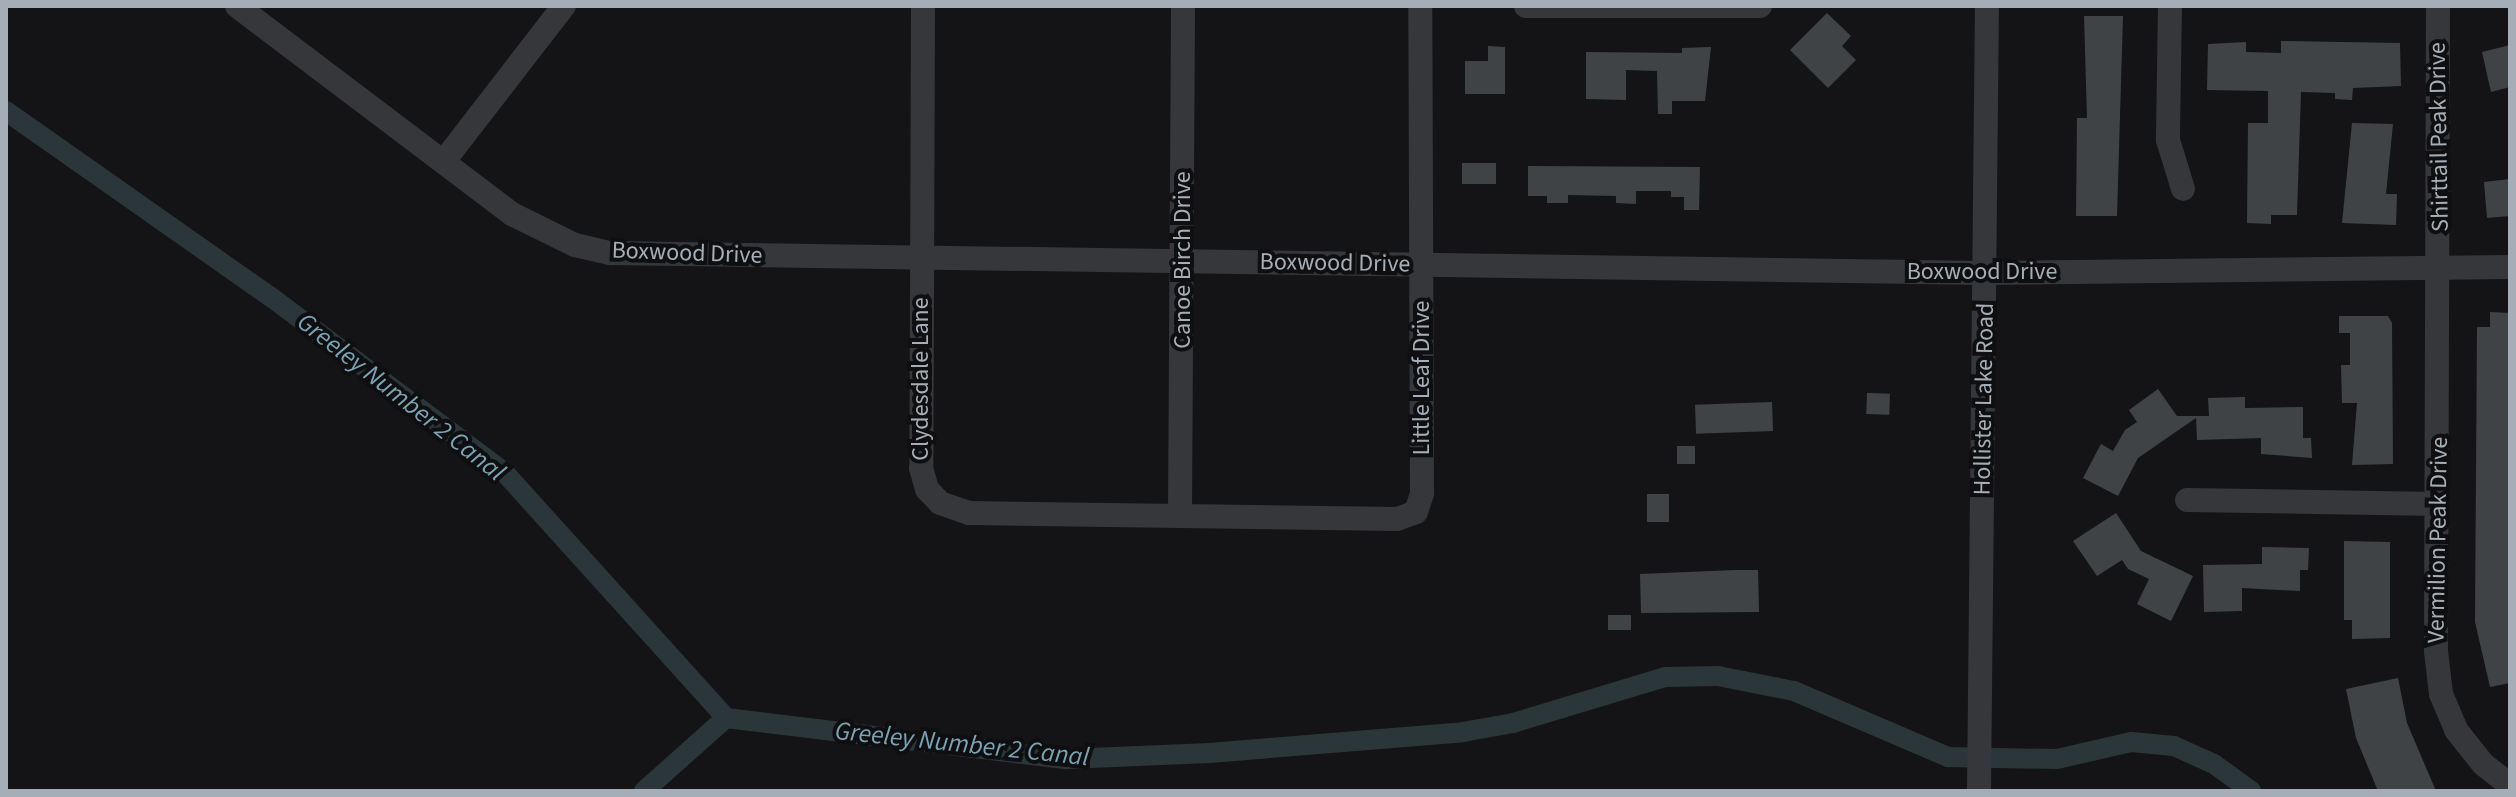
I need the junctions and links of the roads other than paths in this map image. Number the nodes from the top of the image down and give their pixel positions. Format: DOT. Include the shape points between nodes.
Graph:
graph roads {
  1 [pos="564,6"];
  2 [pos="923,6"];
  3 [pos="1183,6"];
  4 [pos="1420,6"];
  5 [pos="1526,6"];
  6 [pos="1760,6"];
  7 [pos="1987,6"];
  8 [pos="2170,6"];
  9 [pos="2438,6"];
  10 [pos="248,9"];
  11 [pos="444,161"];
  12 [pos="2183,189"];
  13 [pos="921,258"];
  14 [pos="1184,262"];
  15 [pos="1422,263"];
  16 [pos="2510,267"];
  17 [pos="2441,268"];
  18 [pos="1985,273"];
  19 [pos="2187,500"];
  20 [pos="2438,504"];
  21 [pos="1180,514"];
  22 [pos="2510,785"];
  23 [pos="1979,790"];
  1 -- 11 [label="street"];
  2 -- 13 [label="street, Clydesdale Lane"];
  3 -- 14 [label="street, Canoe Birch Drive"];
  4 -- 15 [label="street, Little Leaf Drive"];
  5 -- 6 [label="street"];
  7 -- 18 [label="street, Hollister Lake Road"];
  8 -- 12 [label="street" via="2168,140"];
  9 -- 17 [label="street, Shirttail Peak Drive"];
  10 -- 11 [label="street, Boxwood Drive"];
  11 -- 13 [label="street, Boxwood Drive" via="544,233 599,250"];
  13 -- 14 [label="street, Boxwood Drive"];
  13 -- 21 [label="street, Clydesdale Lane" via="921,468 927,489 940,503 969,513"];
  14 -- 15 [label="street, Boxwood Drive"];
  14 -- 21 [label="street, Canoe Birch Drive"];
  15 -- 18 [label="street, Boxwood Drive"];
  15 -- 21 [label="street, Little Leaf Drive" via="1422,493 1416,512 1397,519"];
  16 -- 17 [label="street, Boxwood Drive"];
  17 -- 18 [label="street, Boxwood Drive"];
  17 -- 20 [label="street, Vermilion Peak Drive"];
  18 -- 23 [label="street, Hollister Lake Road"];
  19 -- 20 [label="street"];
  20 -- 22 [label="street, Vermilion Peak Drive" via="2441,694 2456,730 2483,764"];
}
